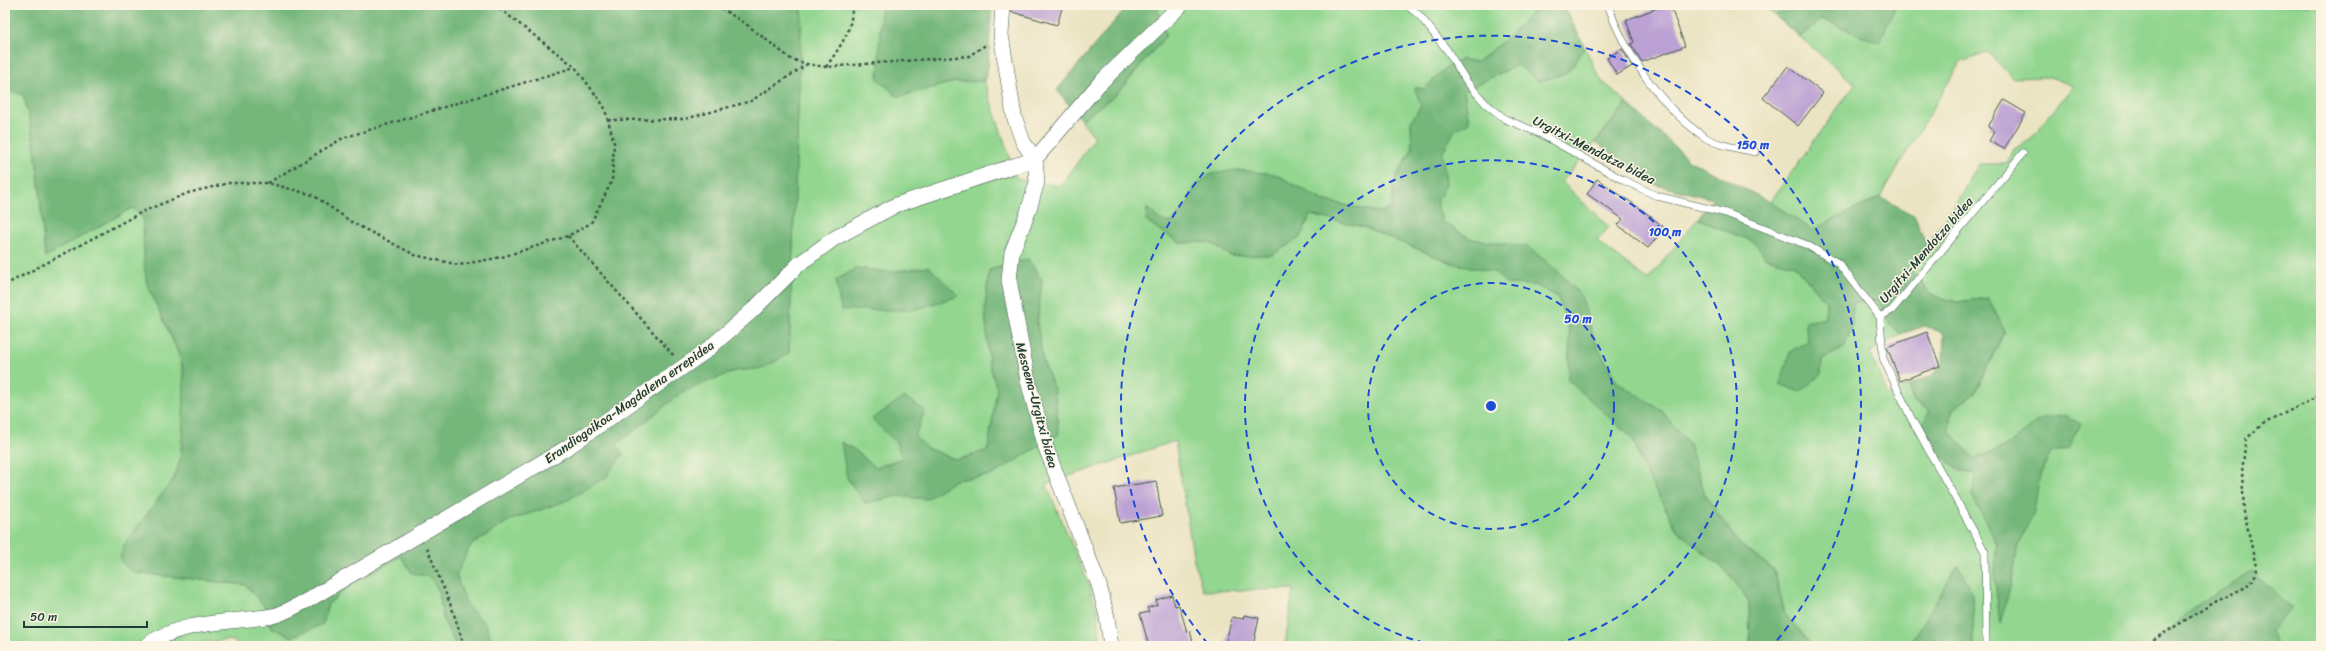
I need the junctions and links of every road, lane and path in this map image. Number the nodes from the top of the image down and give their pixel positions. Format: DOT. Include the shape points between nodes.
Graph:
graph roads {
  1 [pos="495,5"];
  2 [pos="716,5"];
  3 [pos="852,5"];
  4 [pos="1003,5"];
  5 [pos="1181,5"];
  6 [pos="1407,5"];
  7 [pos="1608,5"];
  8 [pos="1001,35"];
  9 [pos="807,64"];
  10 [pos="575,67"];
  11 [pos="826,67"];
  12 [pos="608,120"];
  13 [pos="1755,152"];
  14 [pos="2023,153"];
  15 [pos="1035,159"];
  16 [pos="268,183"];
  17 [pos="568,236"];
  18 [pos="5,285"];
  19 [pos="1880,317"];
  20 [pos="683,367"];
  21 [pos="2321,395"];
  22 [pos="421,534"];
  23 [pos="146,646"];
  24 [pos="464,646"];
  25 [pos="1111,646"];
  26 [pos="1986,646"];
  27 [pos="2143,646"];
  1 -- 10 [label="path"];
  2 -- 9 [label="path" via="746,24 791,59"];
  3 -- 11 [label="path" via="845,41"];
  4 -- 8 [label="street"];
  5 -- 15 [label="street" via="1099,84"];
  6 -- 19 [label="lane, Urgitxi-Mendotza bidea" via="1420,16 1485,103 1505,119 1539,133 1657,196 1726,213 1807,245 1838,263"];
  7 -- 13 [label="lane" via="1616,29 1641,71 1669,105 1704,137"];
  8 -- 11 [label="path" via="969,56"];
  8 -- 15 [label="street" via="1014,116 1023,142"];
  9 -- 11 [label="path"];
  9 -- 12 [label="path" via="751,101 684,118"];
  10 -- 12 [label="path" via="604,106"];
  10 -- 16 [label="path" via="344,138"];
  12 -- 17 [label="path" via="614,142 612,181 591,223"];
  14 -- 19 [label="lane, Urgitxi-Mendotza bidea" via="1892,310"];
  15 -- 20 [label="street, Erandiogoikoa-Magdalena errepidea" via="896,205 835,238 798,264 748,314 706,351"];
  15 -- 25 [label="street, Mesoena-Urgitxi bidea" via="1037,182 1012,252 1009,280 1028,381 1046,448 1099,585"];
  16 -- 17 [label="path" via="313,195 353,223 415,255 459,265 502,257"];
  16 -- 18 [label="path" via="229,183 188,194 144,211"];
  17 -- 20 [label="path"];
  19 -- 26 [label="lane" via="1883,358 1912,418 1985,552"];
  20 -- 22 [label="street, Erandiogoikoa-Magdalena errepidea" via="568,447"];
  21 -- 27 [label="path" via="2263,424 2246,439 2242,472 2244,511 2257,571 2253,580 2244,588 2215,602"];
  22 -- 23 [label="street, Erandiogoikoa-Magdalena errepidea" via="308,600 274,616 190,626"];
  22 -- 24 [label="path" via="453,610"];
}
